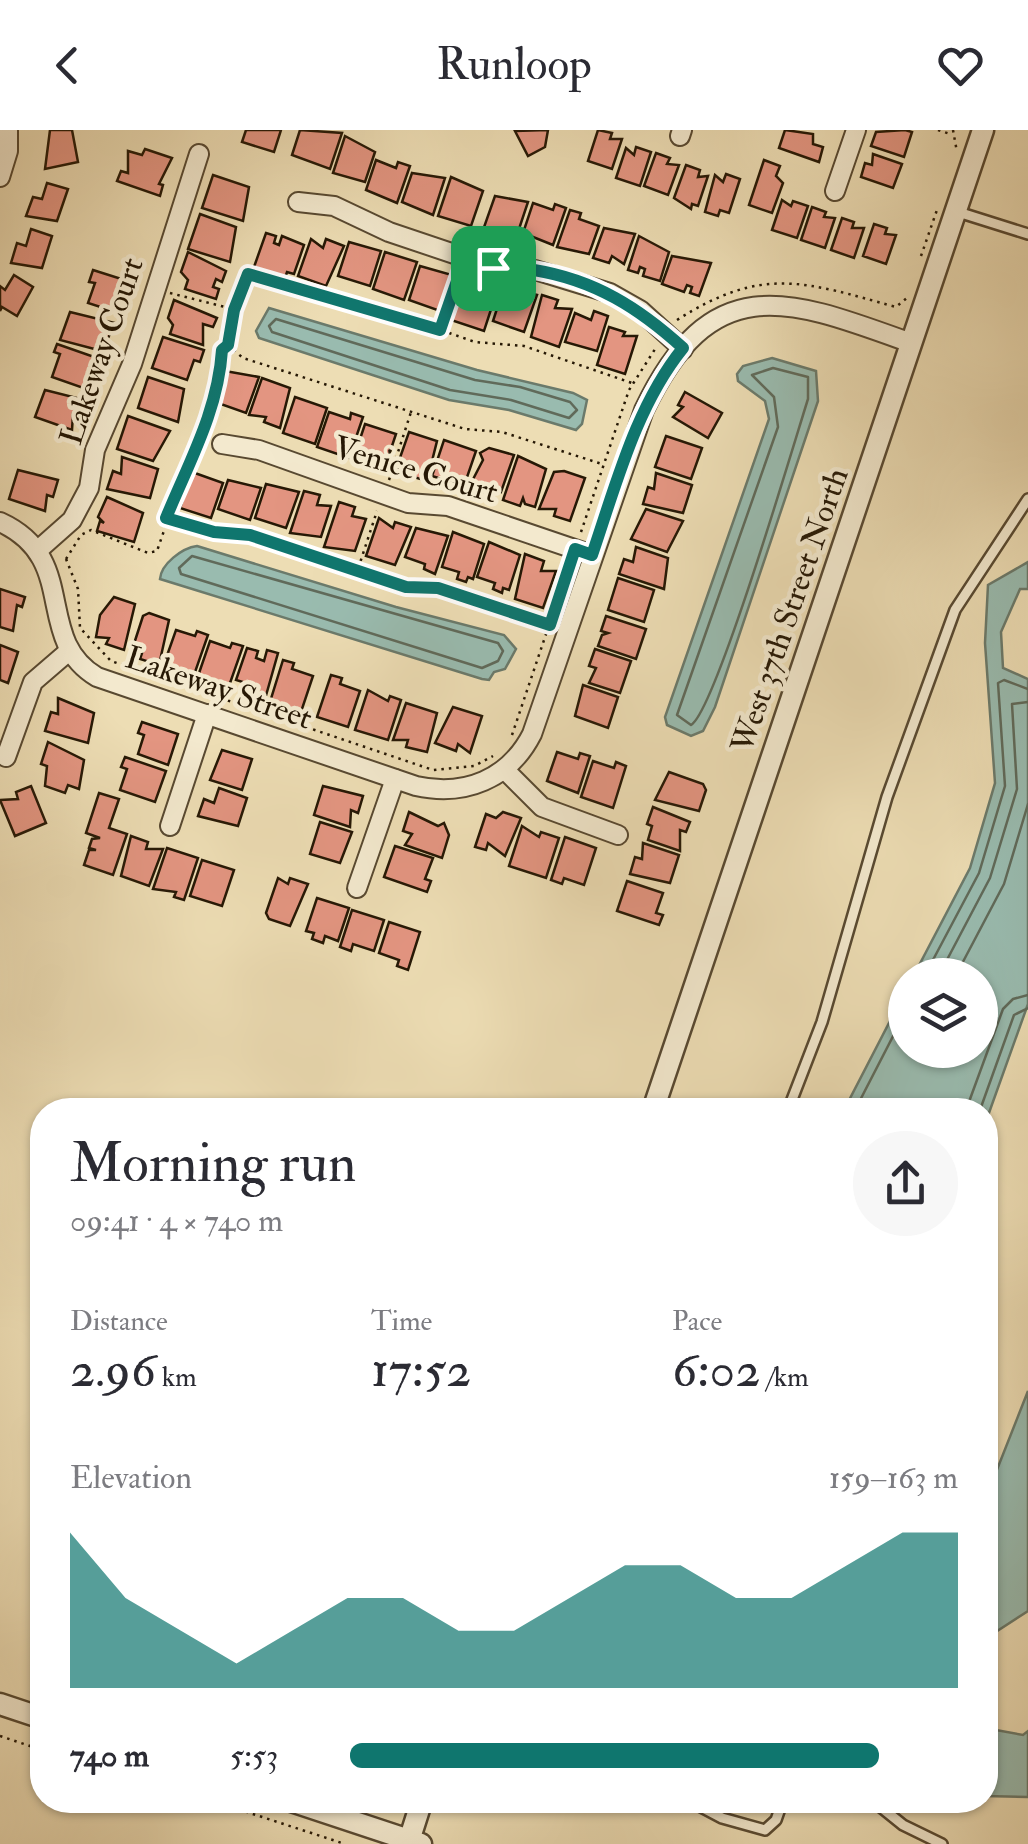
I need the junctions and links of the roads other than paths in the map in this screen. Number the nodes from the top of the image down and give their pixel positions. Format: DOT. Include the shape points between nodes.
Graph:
graph roads {
  1 [pos="8,130"];
  2 [pos="856,130"];
  3 [pos="983,130"];
  4 [pos="199,154"];
  5 [pos="0,177"];
  6 [pos="834,191"];
  7 [pos="298,202"];
  8 [pos="949,207"];
  9 [pos="1028,234"];
  10 [pos="911,343"];
  11 [pos="683,348"];
  12 [pos="222,444"];
  13 [pos="1028,499"];
  14 [pos="0,522"];
  15 [pos="36,551"];
  16 [pos="584,552"];
  17 [pos="69,652"];
  18 [pos="208,714"];
  19 [pos="6,757"];
  20 [pos="500,762"];
  21 [pos="395,779"];
  22 [pos="170,826"];
  23 [pos="618,834"];
  24 [pos="357,888"];
  25 [pos="657,1098"];
  26 [pos="793,1098"];
  27 [pos="0,1704"];
  28 [pos="30,1714"];
  29 [pos="325,1813"];
  30 [pos="419,1813"];
  31 [pos="713,1813"];
  32 [pos="778,1813"];
  33 [pos="888,1813"];
  34 [pos="412,1843"];
  35 [pos="942,1844"];
  1 -- 5 [label="street"];
  2 -- 6 [label="street"];
  3 -- 8 [label="street, West 37th Street North"];
  4 -- 15 [label="street, Lakeway Court" via="132,364 95,450 89,488 72,520"];
  7 -- 11 [label="street" via="334,206 493,268 535,270 610,292"];
  8 -- 9 [label="lane"];
  8 -- 10 [label="street, West 37th Street North"];
  10 -- 11 [label="street" via="812,307 779,302 734,312"];
  10 -- 25 [label="street, West 37th Street North"];
  11 -- 16 [label="street" via="660,376"];
  12 -- 16 [label="street, Venice Court" via="260,450 408,504 448,506"];
  13 -- 26 [label="lane" via="955,610 887,797 822,1022"];
  14 -- 15 [label="street"];
  15 -- 17 [label="street" via="56,590"];
  16 -- 20 [label="street" via="536,724 523,750"];
  17 -- 18 [label="street, Lakeway Street" via="96,677"];
  17 -- 19 [label="street" via="33,682"];
  18 -- 21 [label="street, Lakeway Street"];
  18 -- 22 [label="street"];
  20 -- 21 [label="street, Lakeway Street" via="459,790"];
  20 -- 23 [label="street" via="542,807"];
  21 -- 24 [label="street"];
  27 -- 28 [label="street"];
  29 -- 34 [label="street"];
  30 -- 34 [label="street"];
  31 -- 32 [label="lane" via="765,1830"];
  33 -- 35 [label="lane"];
}
